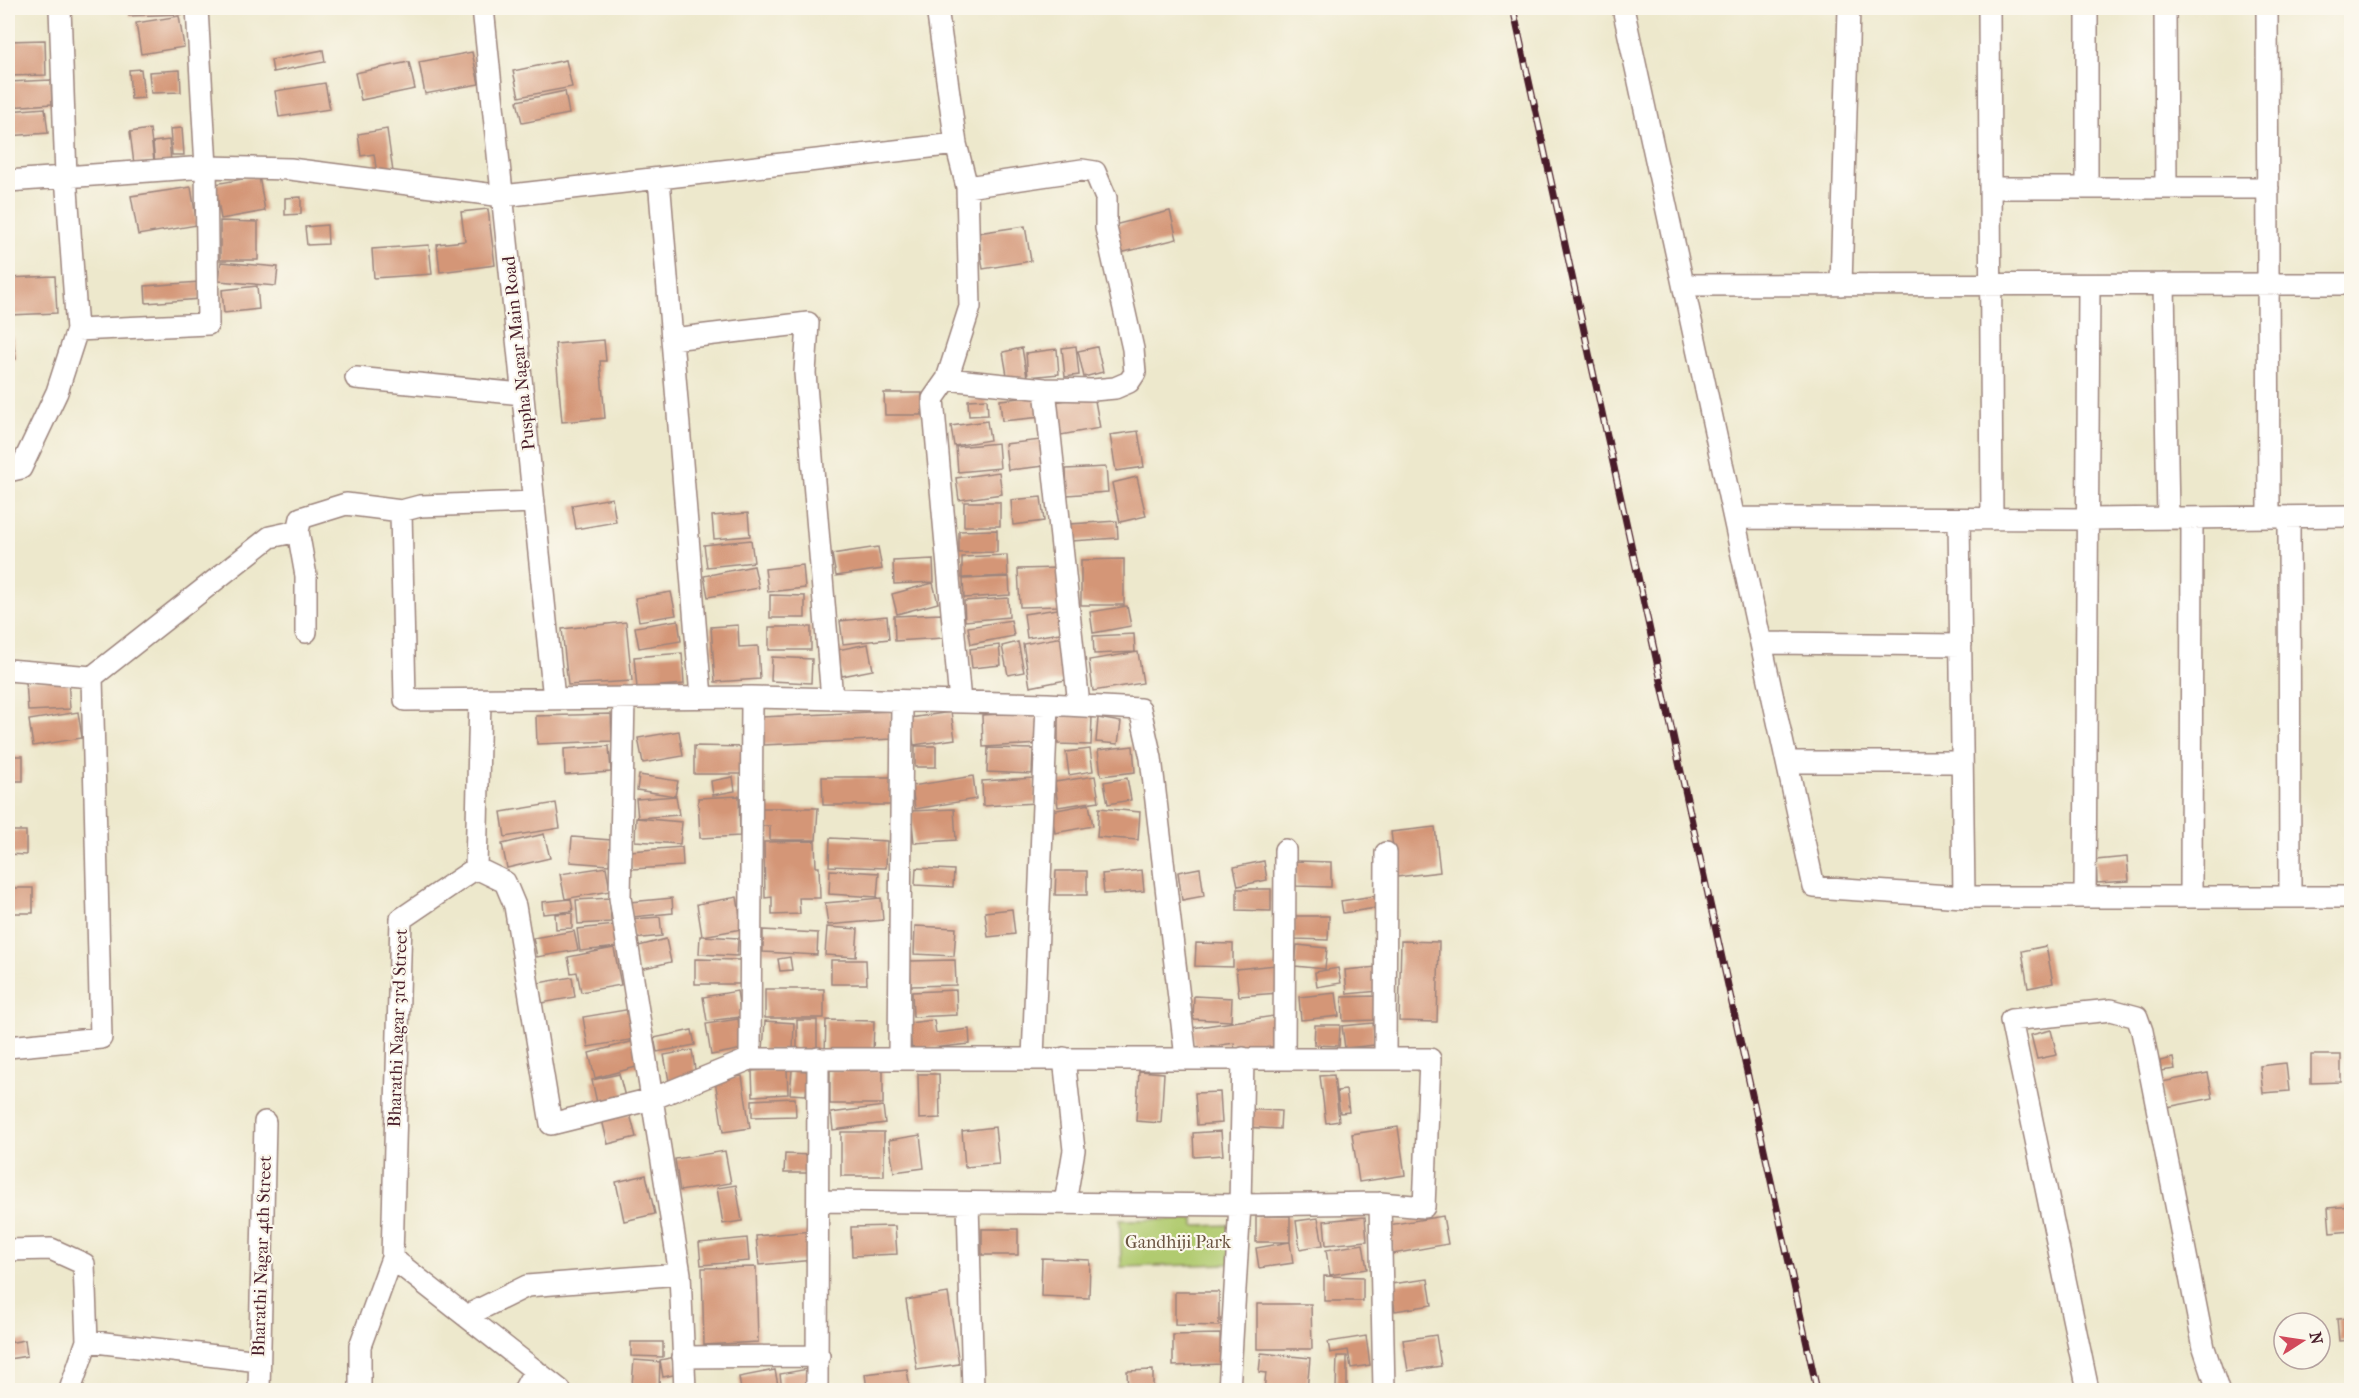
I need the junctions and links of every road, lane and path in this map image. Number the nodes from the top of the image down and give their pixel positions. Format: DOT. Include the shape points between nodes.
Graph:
graph roads {
  1 [pos="60,8"];
  2 [pos="197,8"];
  3 [pos="483,8"];
  4 [pos="936,8"];
  5 [pos="1623,8"];
  6 [pos="1849,8"];
  7 [pos="1989,8"];
  8 [pos="2087,8"];
  9 [pos="2165,8"];
  10 [pos="2267,8"];
  11 [pos="956,144"];
  12 [pos="206,167"];
  13 [pos="66,176"];
  14 [pos="659,178"];
  15 [pos="8,181"];
  16 [pos="967,187"];
  17 [pos="1990,188"];
  18 [pos="2087,188"];
  19 [pos="2166,188"];
  20 [pos="2268,188"];
  21 [pos="503,196"];
  22 [pos="2164,284"];
  23 [pos="2268,284"];
  24 [pos="2352,284"];
  25 [pos="1684,285"];
  26 [pos="1842,285"];
  27 [pos="1990,285"];
  28 [pos="2090,285"];
  29 [pos="77,330"];
  30 [pos="672,339"];
  31 [pos="356,378"];
  32 [pos="947,378"];
  33 [pos="1045,389"];
  34 [pos="523,394"];
  35 [pos="8,471"];
  36 [pos="534,501"];
  37 [pos="401,511"];
  38 [pos="2352,516"];
  39 [pos="2279,517"];
  40 [pos="1735,518"];
  41 [pos="2168,518"];
  42 [pos="2192,518"];
  43 [pos="1959,519"];
  44 [pos="1992,519"];
  45 [pos="2088,519"];
  46 [pos="298,531"];
  47 [pos="306,632"];
  48 [pos="1762,644"];
  49 [pos="1961,645"];
  50 [pos="8,670"];
  51 [pos="92,677"];
  52 [pos="752,697"];
  53 [pos="624,698"];
  54 [pos="701,698"];
  55 [pos="554,699"];
  56 [pos="832,699"];
  57 [pos="480,700"];
  58 [pos="902,701"];
  59 [pos="960,702"];
  60 [pos="1047,704"];
  61 [pos="1079,705"];
  62 [pos="1787,762"];
  63 [pos="1962,762"];
  64 [pos="1285,850"];
  65 [pos="1386,853"];
  66 [pos="476,868"];
  67 [pos="1964,897"];
  68 [pos="2085,897"];
  69 [pos="2191,897"];
  70 [pos="2290,897"];
  71 [pos="2352,897"];
  72 [pos="8,1047"];
  73 [pos="818,1058"];
  74 [pos="899,1058"];
  75 [pos="1033,1058"];
  76 [pos="1064,1058"];
  77 [pos="1186,1058"];
  78 [pos="750,1059"];
  79 [pos="1243,1059"];
  80 [pos="1284,1059"];
  81 [pos="1385,1059"];
  82 [pos="652,1099"];
  83 [pos="265,1122"];
  84 [pos="818,1201"];
  85 [pos="968,1203"];
  86 [pos="1065,1203"];
  87 [pos="1380,1203"];
  88 [pos="1240,1205"];
  89 [pos="8,1250"];
  90 [pos="392,1258"];
  91 [pos="680,1274"];
  92 [pos="466,1316"];
  93 [pos="87,1341"];
  94 [pos="819,1356"];
  95 [pos="683,1358"];
  96 [pos="259,1361"];
  97 [pos="535,1370"];
  98 [pos="70,1390"];
  99 [pos="259,1390"];
  100 [pos="360,1390"];
  101 [pos="524,1390"];
  102 [pos="560,1390"];
  103 [pos="685,1390"];
  104 [pos="818,1390"];
  105 [pos="973,1390"];
  106 [pos="1228,1390"];
  107 [pos="1384,1390"];
  108 [pos="2088,1390"];
  109 [pos="2217,1390"];
  1 -- 13 [label="street"];
  2 -- 12 [label="street"];
  3 -- 21 [label="street, Puspha Nagar Main Road"];
  4 -- 11 [label="street"];
  5 -- 25 [label="street"];
  6 -- 26 [label="street"];
  7 -- 17 [label="street"];
  8 -- 18 [label="street"];
  9 -- 19 [label="street"];
  10 -- 20 [label="street"];
  11 -- 14 [label="street"];
  11 -- 16 [label="street"];
  12 -- 13 [label="street"];
  12 -- 21 [label="street" via="290,169"];
  12 -- 29 [label="street" via="208,324"];
  13 -- 15 [label="street"];
  13 -- 29 [label="street"];
  14 -- 21 [label="street"];
  14 -- 30 [label="street"];
  16 -- 32 [label="street" via="970,307"];
  16 -- 33 [label="street" via="1082,170 1095,172 1106,198 1106,228 1135,373 1129,382 1114,388"];
  17 -- 18 [label="street"];
  17 -- 27 [label="street"];
  18 -- 19 [label="street"];
  19 -- 20 [label="street"];
  20 -- 23 [label="street"];
  21 -- 34 [label="street, Puspha Nagar Main Road"];
  22 -- 23 [label="street"];
  22 -- 28 [label="street"];
  22 -- 41 [label="street"];
  23 -- 24 [label="street"];
  23 -- 39 [label="street"];
  25 -- 26 [label="street"];
  25 -- 40 [label="street"];
  26 -- 27 [label="street"];
  27 -- 28 [label="street"];
  27 -- 44 [label="street"];
  28 -- 45 [label="street"];
  29 -- 35 [label="street" via="57,392 21,468"];
  30 -- 54 [label="street"];
  30 -- 56 [label="street" via="808,323 805,373"];
  31 -- 34 [label="street"];
  32 -- 33 [label="street"];
  32 -- 59 [label="street" via="933,399"];
  33 -- 61 [label="street"];
  34 -- 36 [label="street, Puspha Nagar Main Road"];
  36 -- 37 [label="street" via="420,506"];
  36 -- 55 [label="street, Puspha Nagar Main Road"];
  37 -- 46 [label="street" via="346,504 301,518"];
  37 -- 57 [label="street" via="405,700"];
  38 -- 39 [label="street"];
  39 -- 42 [label="street"];
  39 -- 70 [label="street"];
  40 -- 43 [label="street"];
  40 -- 48 [label="street"];
  41 -- 42 [label="street"];
  41 -- 45 [label="street"];
  42 -- 69 [label="street"];
  43 -- 44 [label="street"];
  43 -- 49 [label="street"];
  44 -- 45 [label="street"];
  45 -- 68 [label="street"];
  46 -- 47 [label="street" via="306,576"];
  46 -- 51 [label="street" via="270,537"];
  48 -- 49 [label="street"];
  48 -- 62 [label="street"];
  49 -- 63 [label="street"];
  50 -- 51 [label="street"];
  51 -- 72 [label="street" via="101,1038"];
  52 -- 54 [label="street"];
  52 -- 56 [label="street"];
  52 -- 78 [label="street"];
  53 -- 54 [label="street"];
  53 -- 55 [label="street"];
  53 -- 82 [label="street" via="620,898"];
  55 -- 57 [label="street"];
  56 -- 58 [label="street"];
  57 -- 66 [label="street"];
  58 -- 59 [label="street"];
  58 -- 74 [label="street"];
  59 -- 60 [label="street"];
  60 -- 61 [label="street"];
  60 -- 75 [label="street"];
  61 -- 77 [label="street" via="1140,709 1151,758"];
  62 -- 63 [label="street"];
  62 -- 67 [label="street" via="1814,887"];
  63 -- 67 [label="street"];
  64 -- 80 [label="street"];
  65 -- 81 [label="street"];
  66 -- 82 [label="street" via="505,882 515,906 551,1124"];
  66 -- 90 [label="street, Bharathi Nagar 3rd Street" via="401,919"];
  67 -- 68 [label="street"];
  68 -- 69 [label="street"];
  69 -- 70 [label="street"];
  70 -- 71 [label="street"];
  73 -- 74 [label="street"];
  73 -- 78 [label="street"];
  73 -- 84 [label="street"];
  74 -- 75 [label="street"];
  75 -- 76 [label="street"];
  76 -- 77 [label="street"];
  76 -- 86 [label="street" via="1074,1150"];
  77 -- 79 [label="street"];
  78 -- 82 [label="street"];
  79 -- 80 [label="street"];
  79 -- 88 [label="street"];
  80 -- 81 [label="street"];
  81 -- 87 [label="street" via="1430,1059 1424,1207"];
  82 -- 91 [label="street"];
  83 -- 96 [label="street, Bharathi Nagar 4th Street"];
  84 -- 85 [label="street"];
  84 -- 94 [label="street"];
  85 -- 86 [label="street"];
  85 -- 105 [label="street"];
  86 -- 88 [label="street"];
  87 -- 88 [label="street"];
  87 -- 107 [label="street"];
  88 -- 106 [label="street"];
  89 -- 93 [label="street" via="51,1249 84,1264"];
  90 -- 92 [label="street"];
  90 -- 100 [label="street, Bharathi Nagar 3rd Street" via="360,1346"];
  91 -- 92 [label="street" via="527,1286"];
  91 -- 95 [label="street"];
  92 -- 97 [label="street"];
  93 -- 96 [label="street"];
  93 -- 98 [label="street"];
  94 -- 95 [label="street"];
  94 -- 104 [label="street"];
  95 -- 103 [label="street"];
  96 -- 99 [label="street, Bharathi Nagar 4th Street"];
  97 -- 101 [label="street"];
  97 -- 102 [label="street"];
  108 -- 109 [label="street" via="2011,1020 2111,1011 2137,1017 2142,1031 2204,1348"];
}
